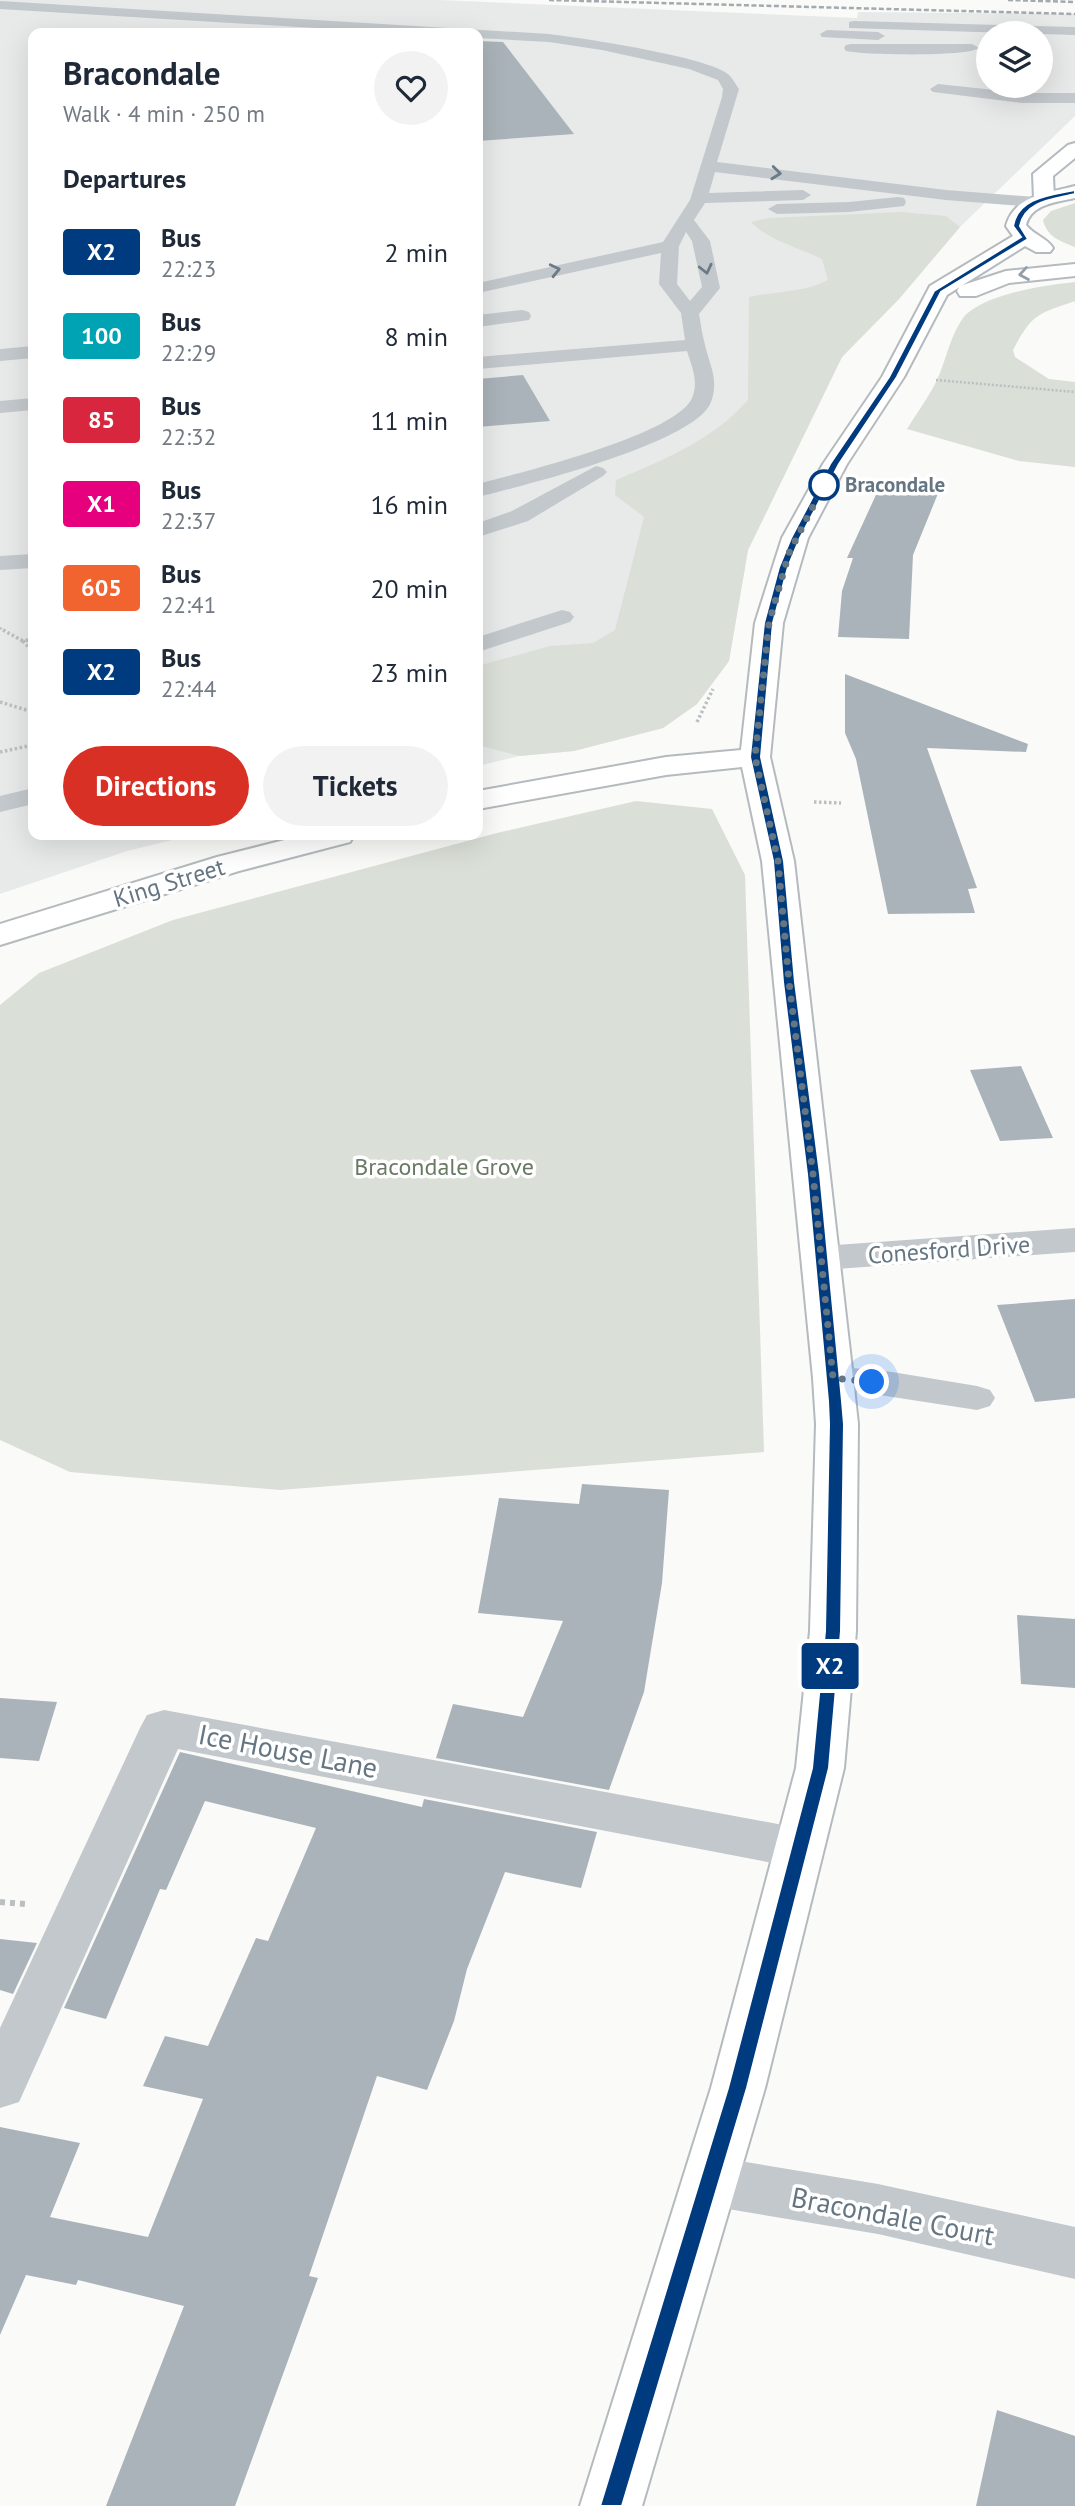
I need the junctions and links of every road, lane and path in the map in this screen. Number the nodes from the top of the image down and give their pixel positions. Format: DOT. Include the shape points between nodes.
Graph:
graph roads {
  1 [pos="0,5"];
  2 [pos="432,12"];
  3 [pos="854,25"];
  4 [pos="403,28"];
  5 [pos="422,28"];
  6 [pos="1075,31"];
  7 [pos="483,33"];
  8 [pos="827,34"];
  9 [pos="976,40"];
  10 [pos="1053,42"];
  11 [pos="1075,42"];
  12 [pos="840,48"];
  13 [pos="976,48"];
  14 [pos="938,89"];
  15 [pos="1075,97"];
  16 [pos="1075,149"];
  17 [pos="709,166"];
  18 [pos="1075,192"];
  19 [pos="699,198"];
  20 [pos="1040,200"];
  21 [pos="687,222"];
  22 [pos="1021,232"];
  23 [pos="670,246"];
  24 [pos="1075,258"];
  25 [pos="1075,270"];
  26 [pos="483,286"];
  27 [pos="690,313"];
  28 [pos="522,316"];
  29 [pos="483,320"];
  30 [pos="912,343"];
  31 [pos="695,345"];
  32 [pos="28,352"];
  33 [pos="0,355"];
  34 [pos="483,363"];
  35 [pos="893,377"];
  36 [pos="1075,392"];
  37 [pos="28,404"];
  38 [pos="0,407"];
  39 [pos="670,428"];
  40 [pos="483,490"];
  41 [pos="483,528"];
  42 [pos="28,561"];
  43 [pos="0,563"];
  44 [pos="562,617"];
  45 [pos="0,628"];
  46 [pos="28,640"];
  47 [pos="23,641"];
  48 [pos="483,643"];
  49 [pos="28,646"];
  50 [pos="0,702"];
  51 [pos="28,710"];
  52 [pos="28,746"];
  53 [pos="0,752"];
  54 [pos="755,757"];
  55 [pos="28,797"];
  56 [pos="483,799"];
  57 [pos="0,804"];
  58 [pos="320,840"];
  59 [pos="0,935"];
  60 [pos="1075,1240"];
  61 [pos="822,1258"];
  62 [pos="833,1378"];
  63 [pos="977,1398"];
  64 [pos="799,1847"];
  65 [pos="0,2085"];
  66 [pos="710,2182"];
  67 [pos="1075,2253"];
  68 [pos="611,2506"];
  1 -- 4 [label="lane"];
  2 -- 5 [label="lane"];
  3 -- 6 [label="lane"];
  7 -- 17 [label="lane" via="602,46 693,65 723,77 731,89"];
  8 -- 9 [label="lane"];
  10 -- 11 [label="lane"];
  12 -- 13 [label="lane"];
  14 -- 15 [label="lane" via="1023,98"];
  16 -- 20 [label="main road" via="1043,174"];
  17 -- 19 [label="lane"];
  17 -- 20 [label="lane, one-way" via="957,196"];
  18 -- 20 [label="main road"];
  19 -- 21 [label="lane"];
  19 -- 22 [label="lane" via="778,209 904,201 982,209 1005,215"];
  20 -- 22 [label="main road" via="1018,214"];
  21 -- 23 [label="lane"];
  21 -- 27 [label="lane, one-way" via="701,241 711,288"];
  22 -- 24 [label="main road" via="1044,249"];
  22 -- 30 [label="main road" via="938,291"];
  26 -- 23 [label="lane, one-way"];
  23 -- 27 [label="lane" via="668,284"];
  25 -- 30 [label="main road, one-way" via="1006,277 975,287 952,302"];
  27 -- 31 [label="lane"];
  28 -- 29 [label="lane"];
  30 -- 35 [label="main road"];
  31 -- 34 [label="lane"];
  31 -- 39 [label="lane" via="706,380 701,403"];
  32 -- 33 [label="lane"];
  35 -- 36 [label="path"];
  35 -- 54 [label="main road" via="835,464 784,567 769,623"];
  37 -- 38 [label="lane"];
  39 -- 40 [label="lane" via="609,454"];
  39 -- 41 [label="lane" via="520,516"];
  42 -- 43 [label="lane"];
  44 -- 48 [label="lane"];
  45 -- 47 [label="path"];
  46 -- 47 [label="path"];
  47 -- 49 [label="path"];
  50 -- 51 [label="path"];
  52 -- 53 [label="path"];
  54 -- 56 [label="main road" via="666,765"];
  54 -- 61 [label="main road" via="778,861"];
  55 -- 57 [label="lane"];
  58 -- 59 [label="main road, King Street"];
  60 -- 61 [label="street, Conesford Drive"];
  61 -- 62 [label="main road"];
  62 -- 63 [label="lane"];
  62 -- 64 [label="main road" via="837,1424 833,1631 820,1768"];
  64 -- 65 [label="street, Ice House Lane" via="164,1728"];
  64 -- 66 [label="main road"];
  66 -- 67 [label="street, Bracondale Court" via="878,2209"];
  66 -- 68 [label="main road"];
}
